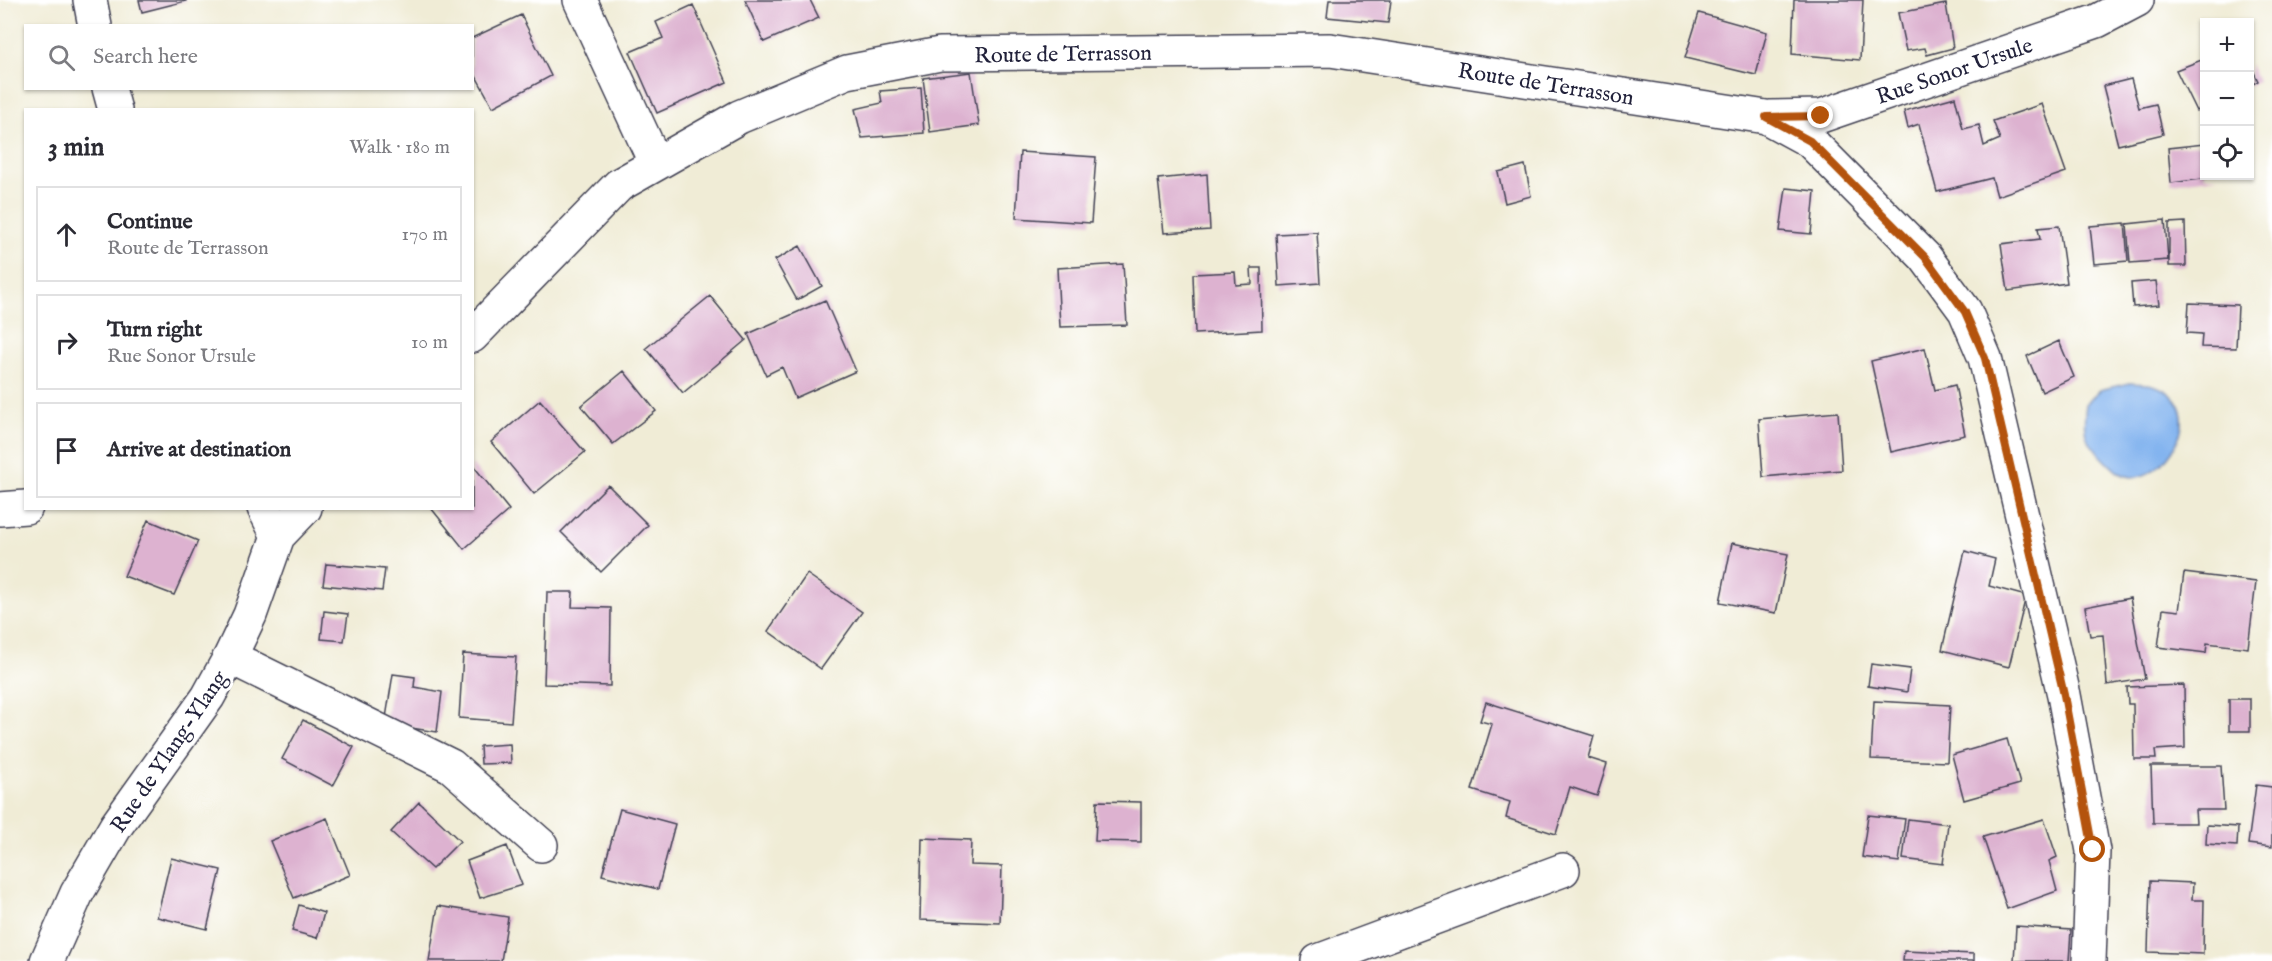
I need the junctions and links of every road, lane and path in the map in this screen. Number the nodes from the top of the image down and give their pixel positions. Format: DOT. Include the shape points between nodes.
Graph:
graph roads {
  1 [pos="90,0"];
  2 [pos="579,0"];
  3 [pos="2137,0"];
  4 [pos="95,24"];
  5 [pos="110,90"];
  6 [pos="114,108"];
  7 [pos="1766,117"];
  8 [pos="656,164"];
  9 [pos="474,334"];
  10 [pos="24,507"];
  11 [pos="0,509"];
  12 [pos="300,510"];
  13 [pos="271,522"];
  14 [pos="230,657"];
  15 [pos="541,845"];
  16 [pos="1563,870"];
  17 [pos="47,961"];
  18 [pos="1318,961"];
  19 [pos="2089,961"];
  1 -- 4 [label="street"];
  2 -- 8 [label="street"];
  3 -- 7 [label="street, Rue Sonor Ursule" via="2097,21 1821,116"];
  5 -- 6 [label="street"];
  7 -- 8 [label="street, Route de Terrasson" via="1330,50 940,54 847,72 739,117"];
  7 -- 19 [label="street, Route de Terrasson" via="1810,141 1925,257 1965,312 1985,358 2064,695 2093,850"];
  8 -- 9 [label="street, Route de Terrasson" via="619,185"];
  10 -- 11 [label="street"];
  12 -- 13 [label="street"];
  13 -- 14 [label="street, Rue de Ylang-Ylang" via="250,615"];
  14 -- 15 [label="street" via="451,766"];
  14 -- 17 [label="street, Rue de Ylang-Ylang" via="208,697 116,826 77,893"];
  16 -- 18 [label="street"];
}
